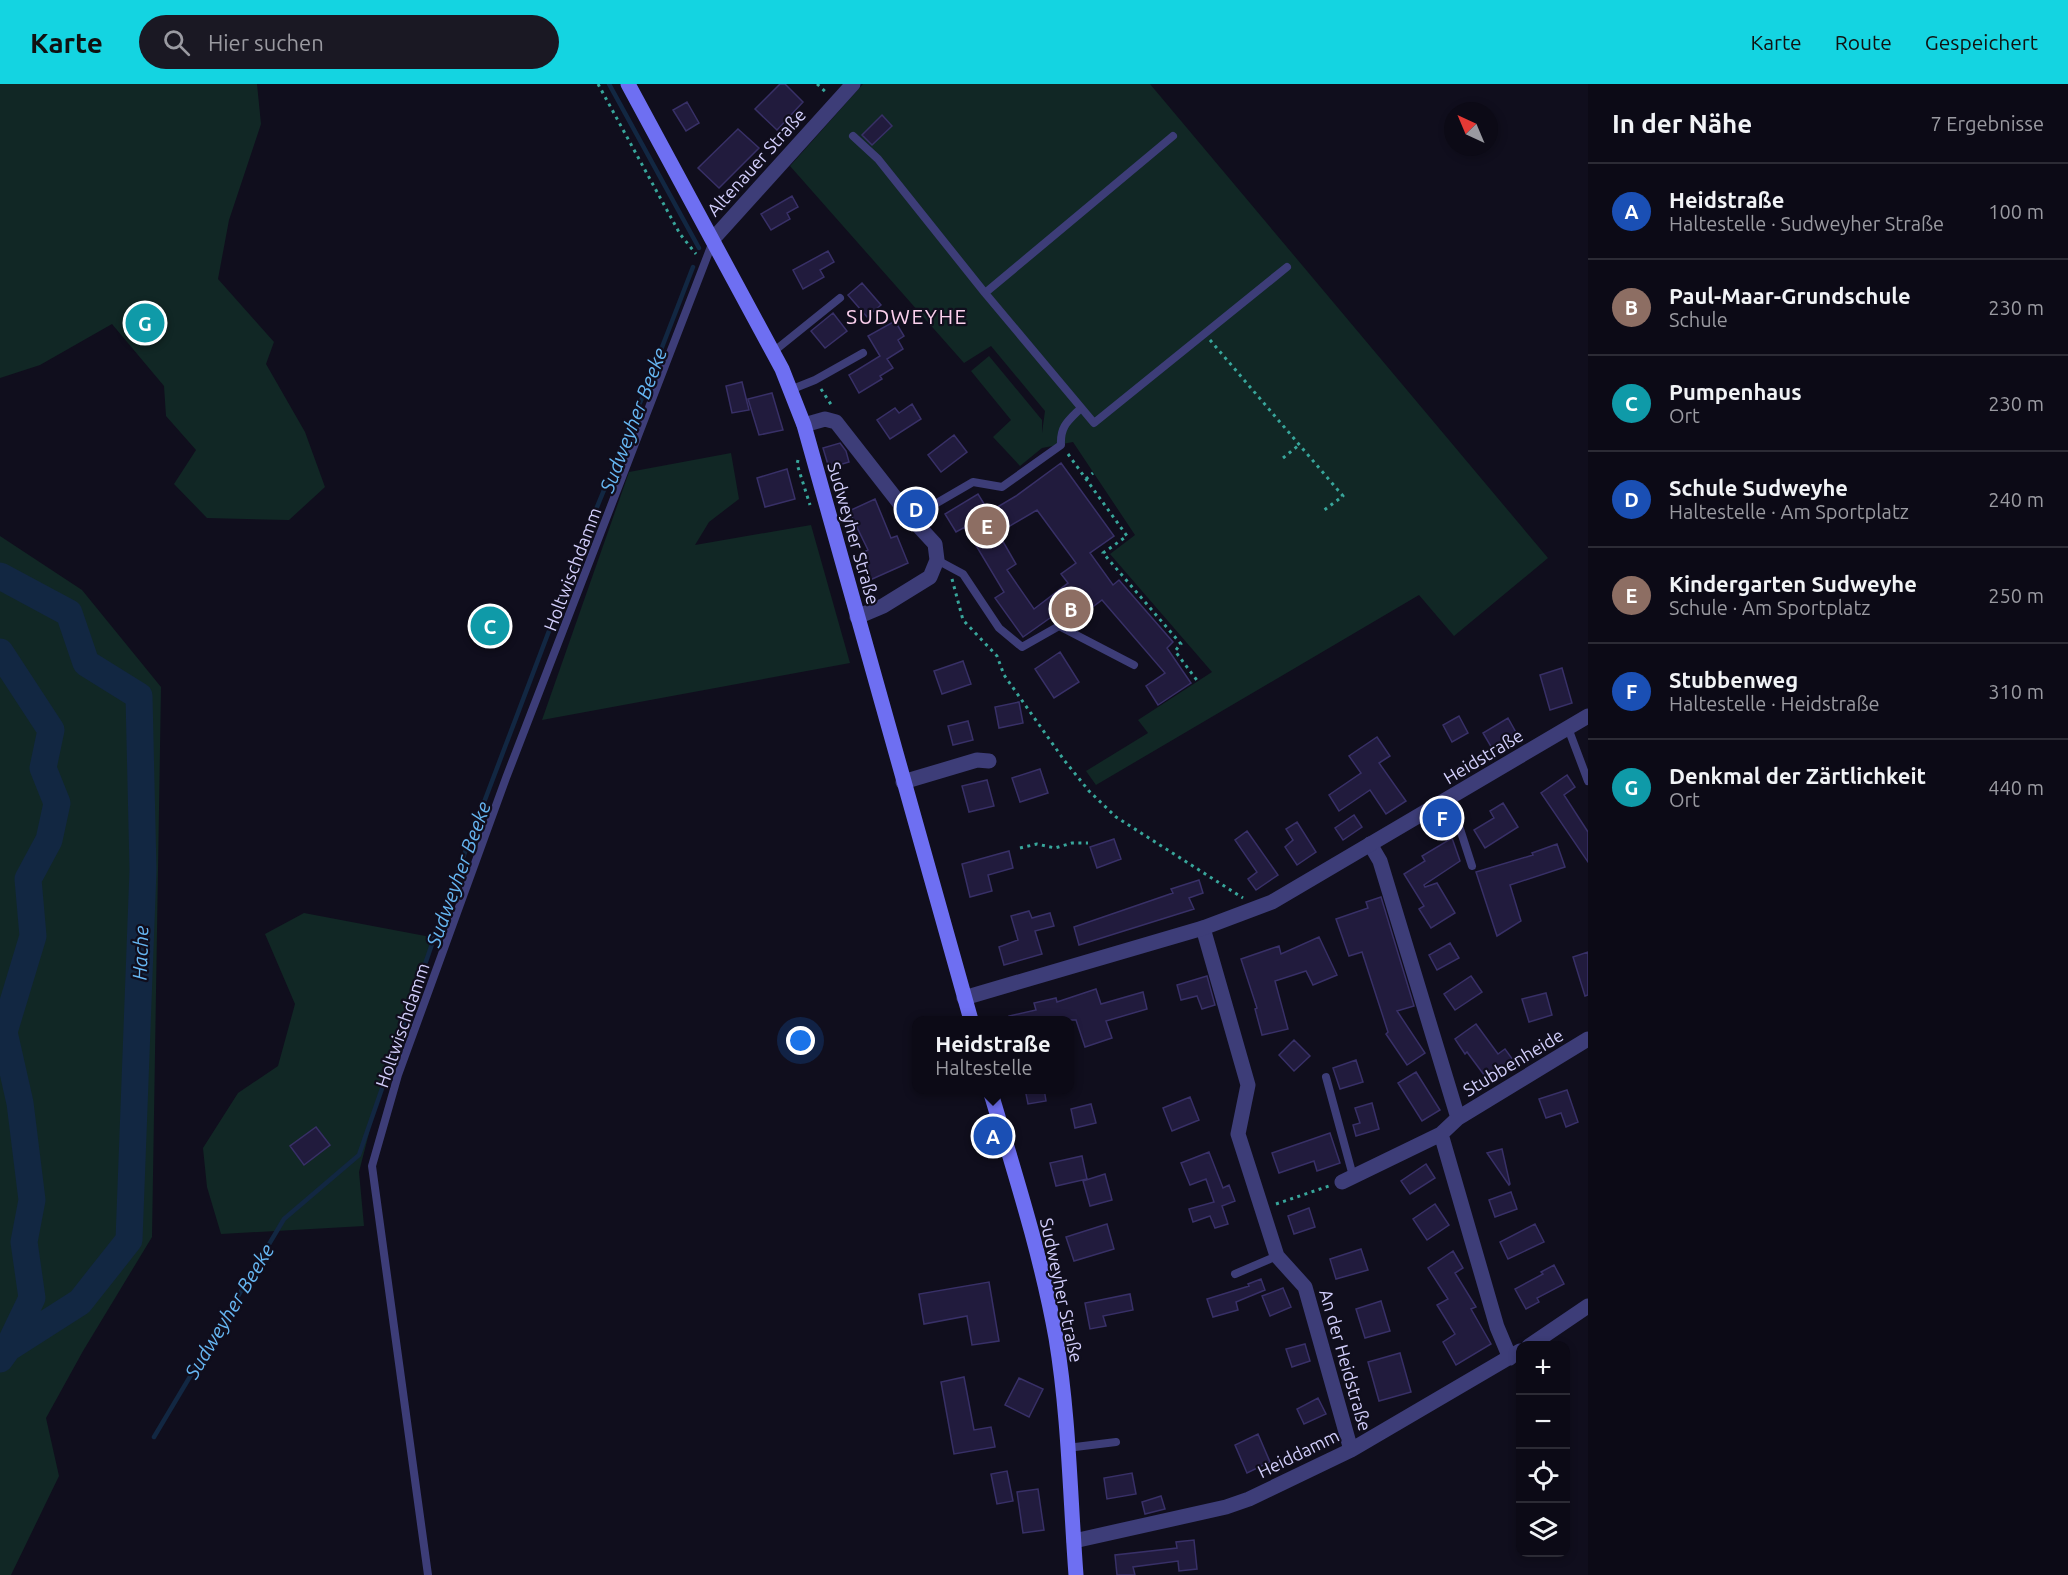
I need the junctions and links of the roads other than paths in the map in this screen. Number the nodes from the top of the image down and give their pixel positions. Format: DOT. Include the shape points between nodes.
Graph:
graph roads {
  1 [pos="628,84"];
  2 [pos="852,84"];
  3 [pos="853,136"];
  4 [pos="1173,136"];
  5 [pos="713,239"];
  6 [pos="1287,267"];
  7 [pos="985,293"];
  8 [pos="840,298"];
  9 [pos="773,352"];
  10 [pos="863,353"];
  11 [pos="790,390"];
  12 [pos="1081,408"];
  13 [pos="804,425"];
  14 [pos="911,518"];
  15 [pos="937,560"];
  16 [pos="857,617"];
  17 [pos="1134,665"];
  18 [pos="1588,716"];
  19 [pos="1568,728"];
  20 [pos="989,761"];
  21 [pos="1588,781"];
  22 [pos="903,782"];
  23 [pos="1450,798"];
  24 [pos="1370,844"];
  25 [pos="1472,866"];
  26 [pos="1203,928"];
  27 [pos="964,998"];
  28 [pos="970,1016"];
  29 [pos="1588,1039"];
  30 [pos="1326,1077"];
  31 [pos="991,1094"];
  32 [pos="1458,1118"];
  33 [pos="1442,1134"];
  34 [pos="1348,1179"];
  35 [pos="1276,1256"];
  36 [pos="1235,1274"];
  37 [pos="1588,1306"];
  38 [pos="1536,1341"];
  39 [pos="1515,1355"];
  40 [pos="1116,1442"];
  41 [pos="1067,1448"];
  42 [pos="1351,1450"];
  43 [pos="1074,1541"];
  44 [pos="428,1575"];
  45 [pos="1076,1575"];
  1 -- 5 [label="main road, Sudweyher Straße"];
  2 -- 5 [label="street, Altenauer Straße"];
  3 -- 7 [label="lane" via="878,159"];
  4 -- 7 [label="lane"];
  5 -- 9 [label="main road, Sudweyher Straße"];
  5 -- 44 [label="lane, Holtwischdamm" via="506,778 398,1075 372,1166"];
  6 -- 12 [label="lane" via="1094,423"];
  7 -- 12 [label="lane"];
  8 -- 9 [label="lane"];
  9 -- 11 [label="main road, Sudweyher Straße"];
  10 -- 11 [label="lane"];
  11 -- 13 [label="main road, Sudweyher Straße"];
  12 -- 14 [label="lane" via="1060,433 1061,445 1002,487 973,482"];
  13 -- 14 [label="street" via="825,419 836,422"];
  13 -- 16 [label="main road, Sudweyher Straße"];
  14 -- 15 [label="street" via="934,544"];
  15 -- 16 [label="street" via="930,577"];
  15 -- 17 [label="lane" via="963,574 999,628 1022,647 1059,626"];
  16 -- 22 [label="main road, Sudweyher Straße"];
  18 -- 19 [label="street, Heidstraße"];
  19 -- 21 [label="lane"];
  19 -- 23 [label="street, Heidstraße"];
  20 -- 22 [label="street" via="977,760"];
  22 -- 27 [label="main road, Sudweyher Straße"];
  23 -- 24 [label="street, Heidstraße"];
  23 -- 25 [label="lane"];
  24 -- 26 [label="street, Heidstraße" via="1272,902"];
  24 -- 32 [label="street" via="1380,861"];
  26 -- 27 [label="street, Heidstraße"];
  26 -- 35 [label="street, An der Heidstraße" via="1248,1085 1238,1134"];
  27 -- 28 [label="main road, Sudweyher Straße"];
  29 -- 32 [label="street, Stubbenheide"];
  30 -- 34 [label="lane"];
  31 -- 41 [label="main road, Sudweyher Straße" via="1048,1299"];
  32 -- 33 [label="street, Stubbenheide"];
  33 -- 34 [label="street, Stubbenheide"];
  33 -- 39 [label="street" via="1497,1327"];
  35 -- 36 [label="lane"];
  35 -- 42 [label="street, An der Heidstraße" via="1305,1287"];
  37 -- 38 [label="street"];
  39 -- 42 [label="street, Heiddamm"];
  40 -- 41 [label="lane"];
  41 -- 43 [label="main road, Sudweyher Straße"];
  42 -- 43 [label="street, Heiddamm" via="1226,1507"];
  43 -- 45 [label="main road, Sudweyher Straße"];
}
